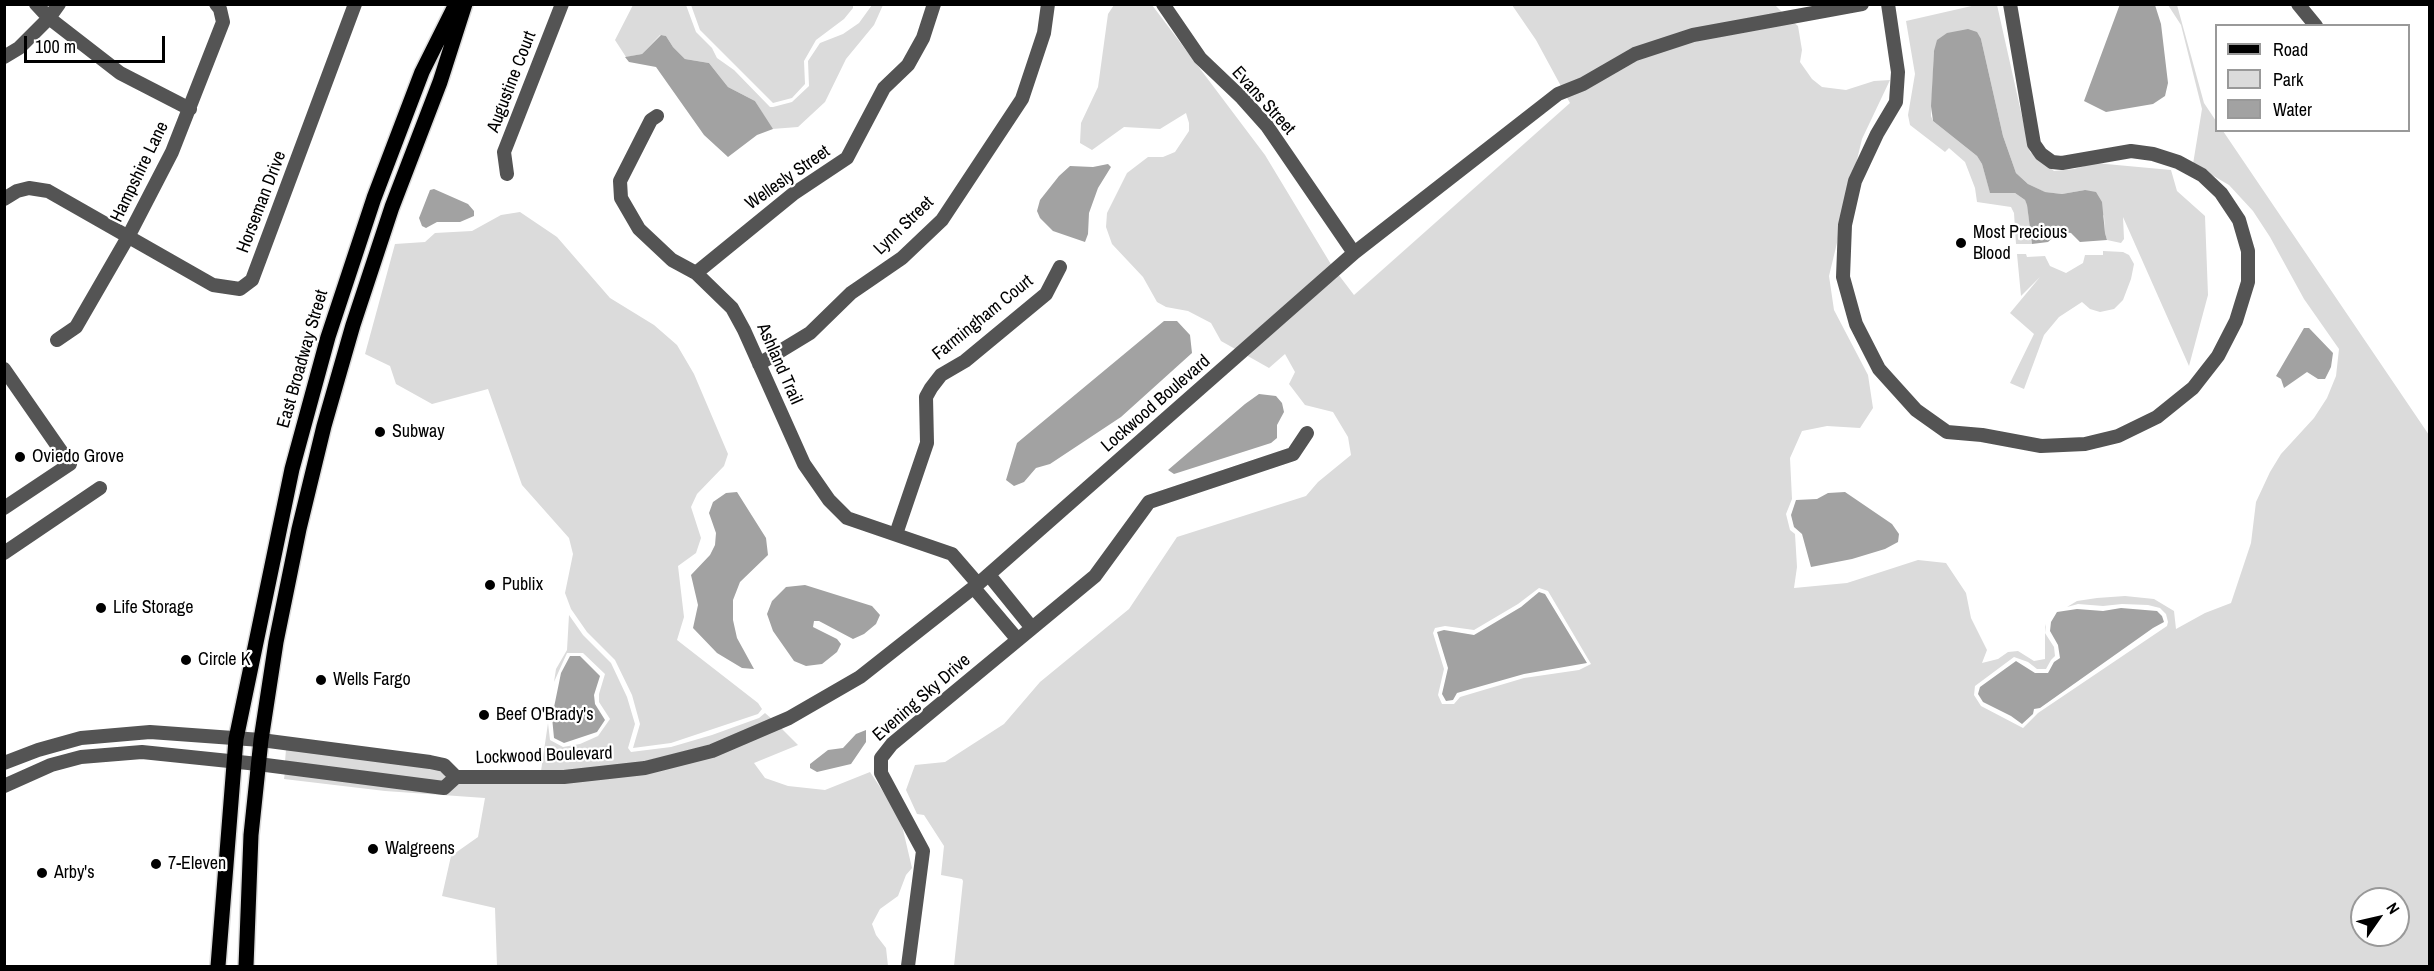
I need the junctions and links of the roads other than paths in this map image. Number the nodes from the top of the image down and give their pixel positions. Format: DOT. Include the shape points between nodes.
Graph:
graph roads {
  1 [pos="36,4"];
  2 [pos="59,4"];
  3 [pos="216,4"];
  4 [pos="355,4"];
  5 [pos="456,4"];
  6 [pos="465,4"];
  7 [pos="562,4"];
  8 [pos="934,4"];
  9 [pos="1048,4"];
  10 [pos="1163,4"];
  11 [pos="1862,4"];
  12 [pos="1888,4"];
  13 [pos="2010,4"];
  14 [pos="2298,4"];
  15 [pos="49,18"];
  16 [pos="2314,24"];
  17 [pos="4,57"];
  18 [pos="190,109"];
  19 [pos="657,116"];
  20 [pos="507,174"];
  21 [pos="4,199"];
  22 [pos="128,237"];
  23 [pos="1354,253"];
  24 [pos="1060,267"];
  25 [pos="696,273"];
  26 [pos="57,340"];
  27 [pos="759,364"];
  28 [pos="4,369"];
  29 [pos="1307,433"];
  30 [pos="292,469"];
  31 [pos="311,474"];
  32 [pos="100,488"];
  33 [pos="4,508"];
  34 [pos="896,534"];
  35 [pos="4,553"];
  36 [pos="980,582"];
  37 [pos="1032,628"];
  38 [pos="1018,640"];
  39 [pos="236,739"];
  40 [pos="261,740"];
  41 [pos="233,761"];
  42 [pos="4,763"];
  43 [pos="258,764"];
  44 [pos="456,777"];
  45 [pos="4,786"];
  46 [pos="218,966"];
  47 [pos="246,966"];
  48 [pos="908,966"];
  1 -- 15 [label="street"];
  2 -- 15 [label="street"];
  3 -- 18 [label="street, Hampshire Lane" via="224,22"];
  4 -- 22 [label="street, Horseman Drive" via="252,280 240,290 213,285"];
  5 -- 30 [label="main road, East Broadway Street" via="422,72 371,207 328,337"];
  6 -- 31 [label="main road" via="374,258"];
  7 -- 20 [label="street, Augustine Court" via="504,152"];
  8 -- 25 [label="street, Wellesly Street" via="923,38 908,64 884,88 847,158 785,200"];
  9 -- 27 [label="street, Lynn Street" via="1044,33 1022,99 942,220 902,258 851,293 810,333"];
  10 -- 23 [label="street, Evans Street" via="1200,58 1267,126"];
  11 -- 23 [label="street, Lockwood Boulevard" via="1693,35 1635,54 1558,94"];
  12 -- 13 [label="street" via="1898,72 1896,102 1855,181 1845,225 1843,277 1856,324 1880,369 1916,410 1947,432 2041,446 2085,444 2118,436 2157,417 2199,380 2218,356 2236,321 2248,282 2248,251 2238,220 2221,193 2178,162 2131,151 2062,164 2041,154 2034,144"];
  14 -- 16 [label="street"];
  15 -- 17 [label="street" via="19,48"];
  15 -- 18 [label="street" via="120,73"];
  18 -- 22 [label="street, Hampshire Lane"];
  19 -- 25 [label="street, Ashland Trail" via="651,120 620,181 621,198 639,229 672,260"];
  21 -- 22 [label="street" via="28,188 48,191"];
  22 -- 26 [label="street, Hampshire Lane" via="76,327"];
  23 -- 36 [label="street, Lockwood Boulevard"];
  24 -- 34 [label="street, Farmingham Court" via="1046,294 965,361 941,375 931,388 926,397 927,443"];
  25 -- 27 [label="street, Ashland Trail" via="732,308"];
  27 -- 34 [label="street, Ashland Trail" via="804,464 829,500 847,519"];
  28 -- 33 [label="street" via="70,464"];
  29 -- 37 [label="street, Evening Sky Drive" via="1293,454 1149,502 1095,576"];
  30 -- 31 [label="main road"];
  30 -- 39 [label="main road, East Broadway Street"];
  31 -- 40 [label="main road" via="276,642"];
  32 -- 35 [label="street"];
  34 -- 36 [label="street, Ashland Trail" via="952,554"];
  36 -- 37 [label="street"];
  36 -- 38 [label="street"];
  36 -- 44 [label="street, Lockwood Boulevard" via="860,677 789,718 712,751 645,768 564,777"];
  37 -- 38 [label="street, Evening Sky Drive"];
  38 -- 48 [label="street, Evening Sky Drive" via="892,744 881,758 881,773 923,851"];
  39 -- 40 [label="street, Lockwood Boulevard"];
  39 -- 41 [label="main road, East Broadway Street"];
  39 -- 42 [label="street, Lockwood Boulevard" via="121,733 81,738"];
  40 -- 43 [label="main road"];
  40 -- 44 [label="street, Lockwood Boulevard" via="430,762 444,765"];
  41 -- 43 [label="street, Lockwood Boulevard"];
  41 -- 45 [label="street, Lockwood Boulevard" via="161,753 88,756 51,765"];
  41 -- 46 [label="main road, East Broadway Street"];
  43 -- 44 [label="street, Lockwood Boulevard" via="444,788"];
  43 -- 47 [label="main road"];
}
